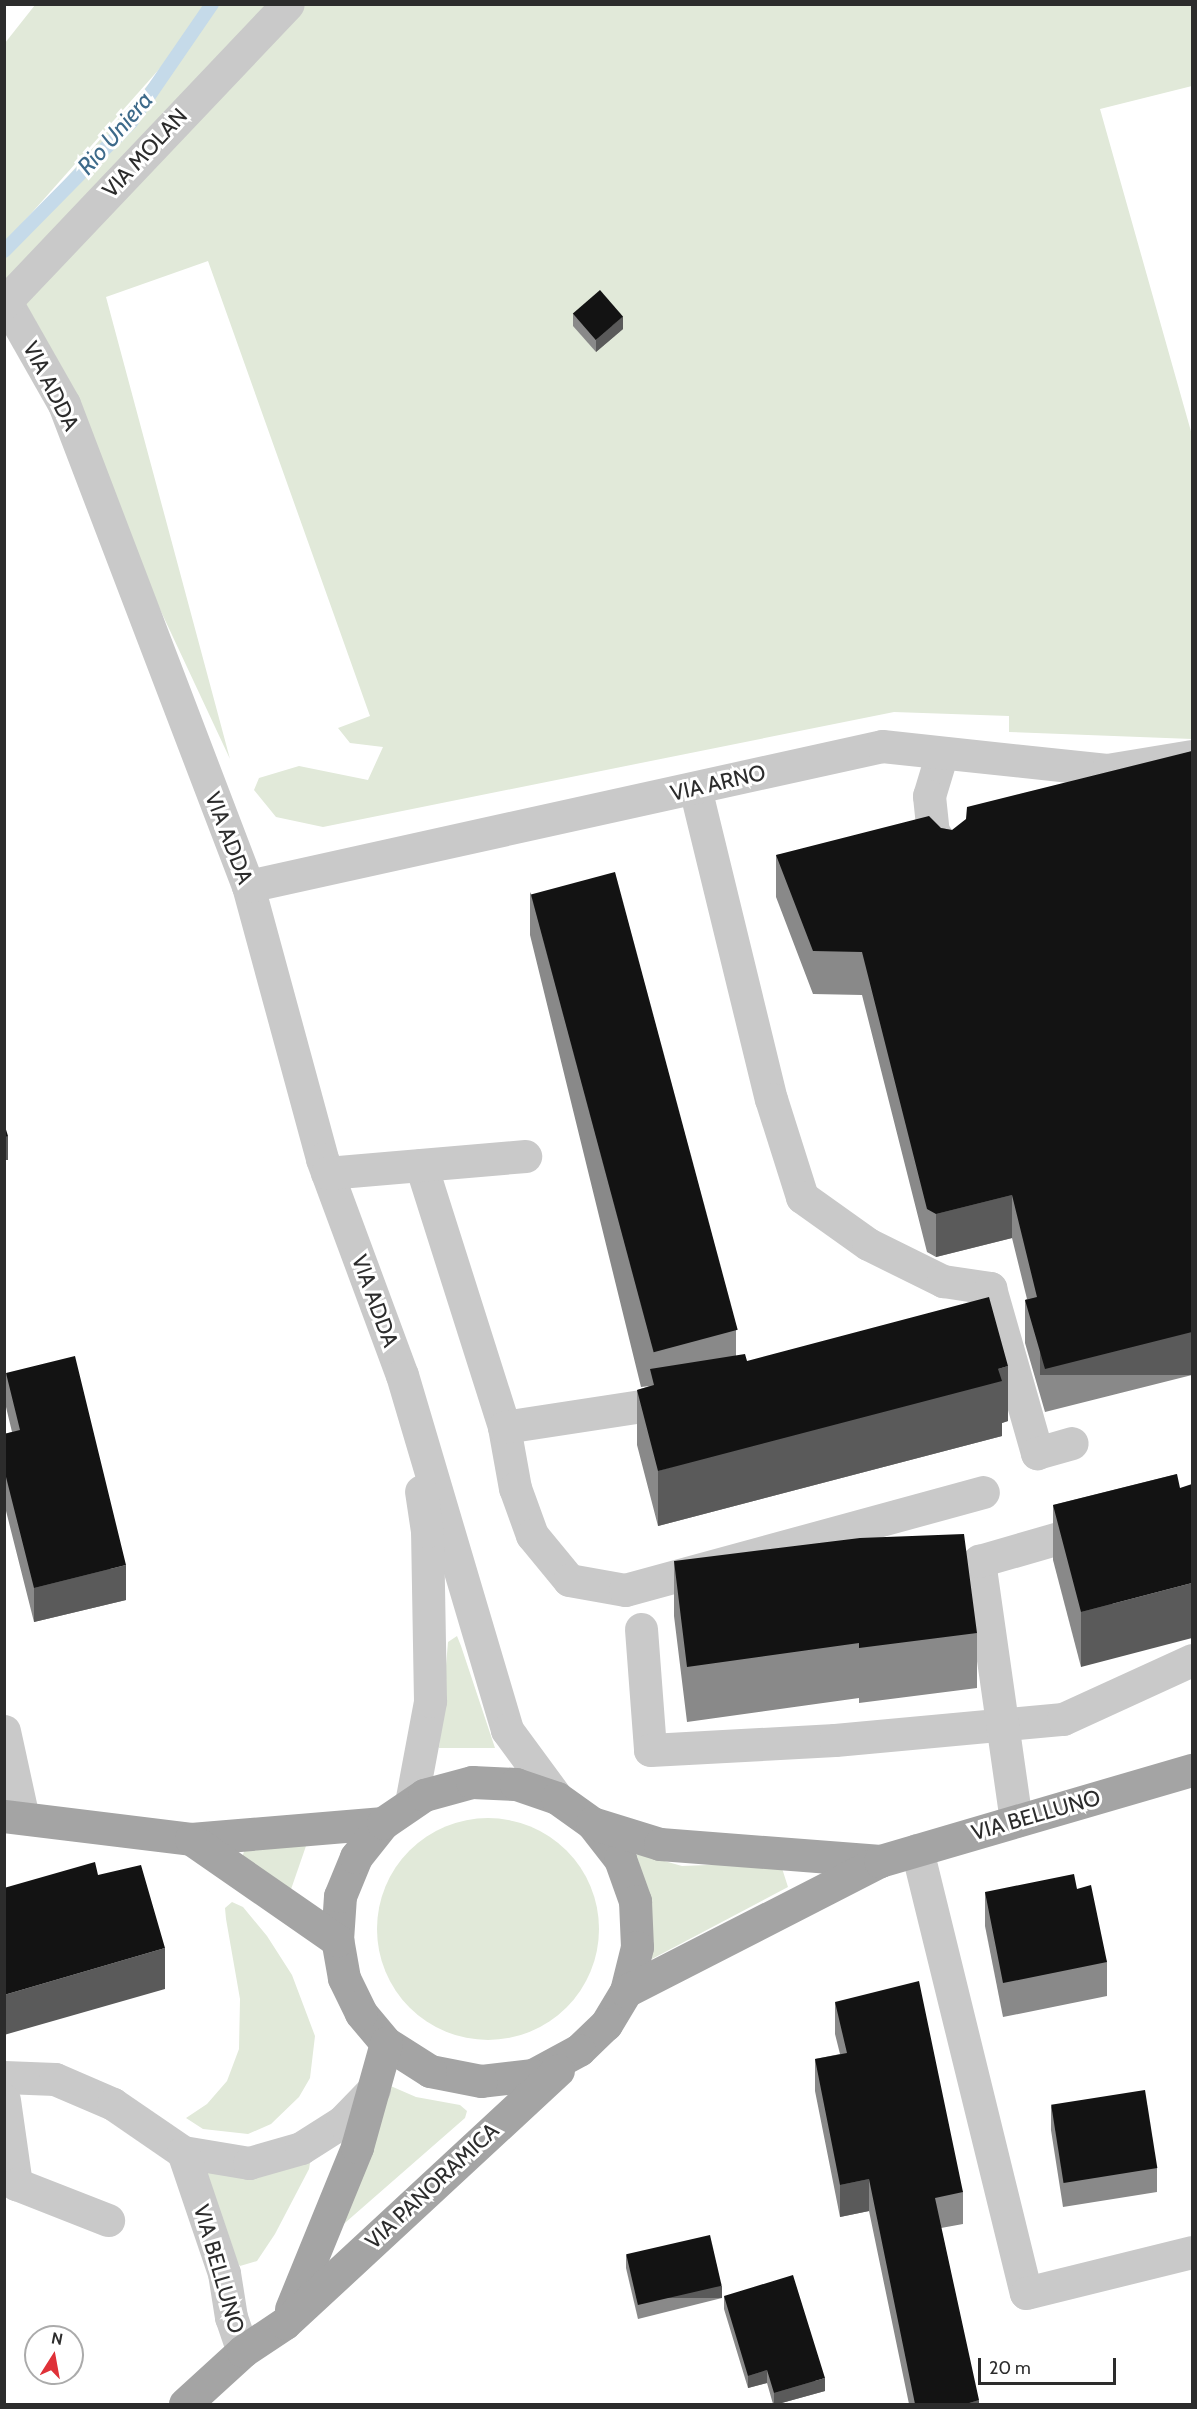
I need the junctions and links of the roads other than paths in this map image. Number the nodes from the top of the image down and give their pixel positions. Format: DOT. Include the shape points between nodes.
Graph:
graph roads {
  1 [pos="288,4"];
  2 [pos="5,302"];
  3 [pos="942,753"];
  4 [pos="1192,756"];
  5 [pos="695,788"];
  6 [pos="949,854"];
  7 [pos="248,886"];
  8 [pos="525,1156"];
  9 [pos="421,1166"];
  10 [pos="327,1173"];
  11 [pos="406,1391"];
  12 [pos="707,1396"];
  13 [pos="504,1426"];
  14 [pos="1072,1443"];
  15 [pos="983,1492"];
  16 [pos="1116,1522"];
  17 [pos="641,1629"];
  18 [pos="1192,1660"];
  19 [pos="1003,1722"];
  20 [pos="4,1731"];
  21 [pos="1192,1770"];
  22 [pos="557,1798"];
  23 [pos="411,1803"];
  24 [pos="14,1817"];
  25 [pos="1016,1821"];
  26 [pos="383,1823"];
  27 [pos="592,1823"];
  28 [pos="191,1839"];
  29 [pos="917,1850"];
  30 [pos="880,1861"];
  31 [pos="337,1940"];
  32 [pos="626,1991"];
  33 [pos="386,2043"];
  34 [pos="579,2050"];
  35 [pos="4,2077"];
  36 [pos="374,2088"];
  37 [pos="4,2100"];
  38 [pos="183,2152"];
  39 [pos="108,2220"];
  40 [pos="1192,2252"];
  41 [pos="285,2322"];
  42 [pos="243,2351"];
  43 [pos="185,2404"];
  1 -- 2 [label="street, VIA MOLAN"];
  2 -- 7 [label="street, VIA ADDA" via="64,404"];
  3 -- 4 [label="street, VIA ARNO" via="1107,770"];
  3 -- 5 [label="street, VIA ARNO" via="882,746"];
  3 -- 6 [label="street" via="929,796 933,832"];
  5 -- 7 [label="street, VIA ARNO"];
  5 -- 14 [label="street" via="771,1099 802,1197 868,1244 943,1281 990,1288 1037,1453"];
  7 -- 10 [label="street, VIA ADDA"];
  8 -- 9 [label="street"];
  9 -- 10 [label="street"];
  9 -- 13 [label="street"];
  10 -- 11 [label="street, VIA ADDA"];
  11 -- 22 [label="street, VIA ADDA" via="507,1730"];
  11 -- 23 [label="street, VIA ADDA" via="427,1531 431,1650 425,1744"];
  12 -- 13 [label="street"];
  13 -- 15 [label="street" via="515,1488 532,1535 569,1580 625,1590"];
  16 -- 19 [label="street" via="979,1561"];
  17 -- 19 [label="street" via="650,1750 835,1740"];
  18 -- 19 [label="street" via="1063,1719"];
  19 -- 25 [label="street"];
  20 -- 24 [label="street"];
  21 -- 25 [label="main road, VIA BELLUNO"];
  22 -- 23 [label="main road, VIA BELLUNO" via="516,1784 472,1782 424,1795"];
  22 -- 27 [label="main road, VIA BELLUNO"];
  23 -- 26 [label="main road, VIA BELLUNO"];
  24 -- 28 [label="main road"];
  25 -- 29 [label="main road, VIA BELLUNO"];
  26 -- 28 [label="main road"];
  26 -- 31 [label="main road, VIA BELLUNO" via="356,1857 340,1896"];
  27 -- 30 [label="main road, VIA BELLUNO" via="660,1844"];
  27 -- 32 [label="main road, VIA BELLUNO" via="620,1859 636,1901 638,1947"];
  28 -- 31 [label="main road"];
  29 -- 30 [label="main road, VIA BELLUNO"];
  29 -- 40 [label="street" via="1026,2293"];
  30 -- 32 [label="main road, VIA BELLUNO"];
  31 -- 33 [label="main road, VIA BELLUNO" via="344,1978 361,2013"];
  32 -- 34 [label="main road, VIA BELLUNO" via="606,2024"];
  33 -- 34 [label="main road, VIA BELLUNO" via="430,2071 481,2081 533,2075"];
  33 -- 36 [label="main road, VIA PANORAMICA"];
  34 -- 41 [label="main road, VIA PANORAMICA"];
  35 -- 38 [label="street" via="55,2079 113,2104"];
  36 -- 38 [label="street" via="342,2122 301,2148 249,2163"];
  36 -- 41 [label="main road, VIA PANORAMICA" via="334,2211"];
  37 -- 39 [label="street" via="16,2184"];
  38 -- 42 [label="street, VIA BELLUNO" via="224,2273 231,2317"];
  41 -- 42 [label="main road, VIA PANORAMICA"];
  42 -- 43 [label="main road, VIA PANORAMICA"];
}
